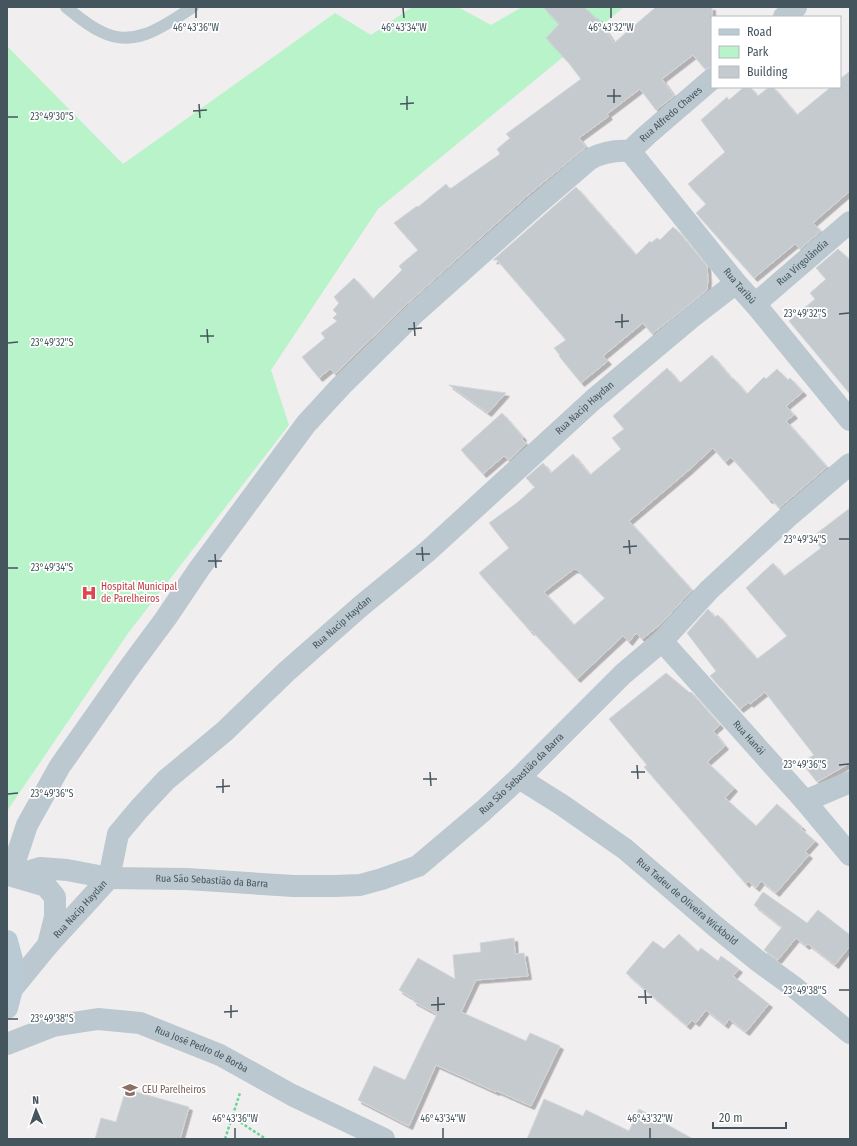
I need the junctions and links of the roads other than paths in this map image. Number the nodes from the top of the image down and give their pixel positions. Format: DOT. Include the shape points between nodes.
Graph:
graph roads {
  1 [pos="66,7"];
  2 [pos="192,7"];
  3 [pos="796,7"];
  4 [pos="785,16"];
  5 [pos="711,80"];
  6 [pos="630,151"];
  7 [pos="850,222"];
  8 [pos="736,284"];
  9 [pos="755,304"];
  10 [pos="850,420"];
  11 [pos="850,464"];
  12 [pos="662,641"];
  13 [pos="519,778"];
  14 [pos="850,782"];
  15 [pos="805,801"];
  16 [pos="850,855"];
  17 [pos="10,877"];
  18 [pos="109,878"];
  19 [pos="7,941"];
  20 [pos="48,945"];
  21 [pos="10,999"];
  22 [pos="850,1033"];
  23 [pos="7,1044"];
  24 [pos="384,1139"];
  1 -- 2 [label="lane" via="102,33 123,39 148,34"];
  3 -- 4 [label="street"];
  5 -- 6 [label="street, Rua Alfredo Chaves"];
  6 -- 8 [label="street, Rua Taribú"];
  6 -- 17 [label="street" via="600,153 569,176 416,312 306,424 199,569 60,766 27,825"];
  7 -- 9 [label="street, Rua Virgolândia"];
  8 -- 9 [label="street, Rua Taribú"];
  8 -- 18 [label="street, Rua Nacip Haydan" via="692,317 593,400 428,551 361,606 286,672 225,731 166,780 118,834"];
  9 -- 10 [label="street, Rua Taribú"];
  11 -- 12 [label="street, Rua São Sebastião da Barra" via="709,590"];
  12 -- 13 [label="street, Rua São Sebastião da Barra" via="618,679"];
  12 -- 15 [label="street, Rua Hanói"];
  13 -- 18 [label="street, Rua São Sebastião da Barra" via="418,866 360,885 293,886 187,879"];
  13 -- 22 [label="street, Rua Tadeu de Oliveira Wickbold" via="625,849 716,928"];
  14 -- 15 [label="street"];
  15 -- 16 [label="street, Rua Hanói"];
  17 -- 18 [label="street, Rua São Sebastião da Barra" via="40,868"];
  17 -- 20 [label="street" via="46,886 55,897 56,917"];
  18 -- 20 [label="street, Rua Nacip Haydan"];
  19 -- 21 [label="main road" via="12,960"];
  20 -- 21 [label="street, Rua Nacip Haydan"];
  23 -- 24 [label="street, Rua José Pedro de Borba" via="53,1026 98,1019 140,1023 220,1055"];
}
